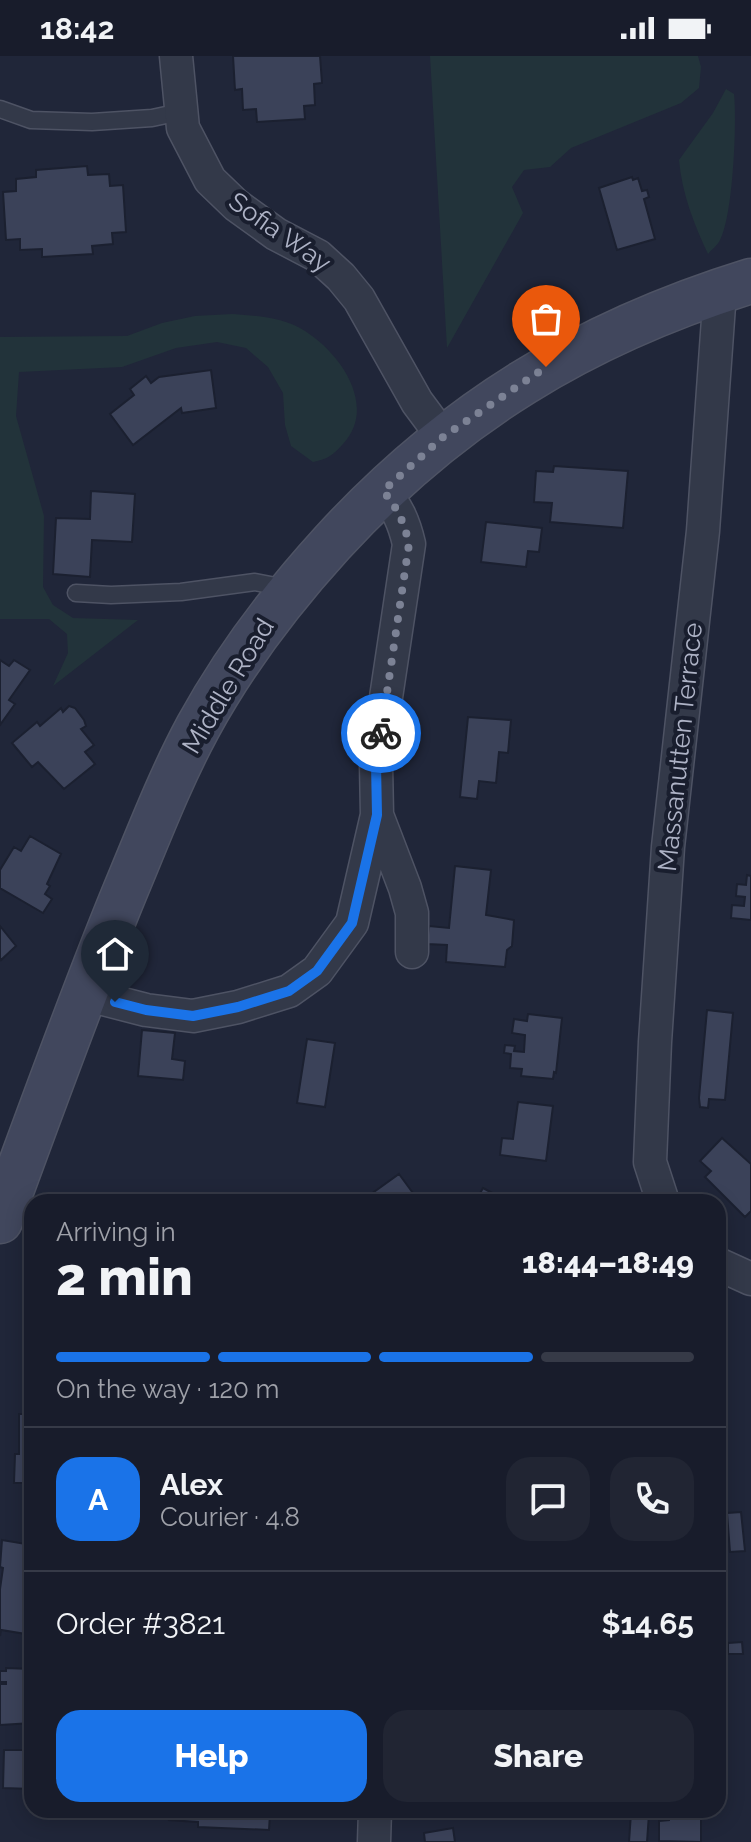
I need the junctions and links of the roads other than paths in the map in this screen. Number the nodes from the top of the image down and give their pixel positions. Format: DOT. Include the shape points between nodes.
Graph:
graph roads {
  1 [pos="176,56"];
  2 [pos="0,109"];
  3 [pos="180,112"];
  4 [pos="735,286"];
  5 [pos="443,437"];
  6 [pos="383,491"];
  7 [pos="291,589"];
  8 [pos="76,593"];
  9 [pos="377,815"];
  10 [pos="412,952"];
  11 [pos="84,994"];
  12 [pos="660,1194"];
  13 [pos="0,1221"];
  14 [pos="726,1268"];
  15 [pos="751,1279"];
  16 [pos="375,1818"];
  17 [pos="374,1842"];
  1 -- 3 [label="street, Sofia Way"];
  2 -- 3 [label="lane" via="31,120 92,122"];
  3 -- 5 [label="street, Sofia Way" via="210,180 276,234 318,256 359,299 417,402"];
  4 -- 5 [label="main road, Middle Road" via="600,339 546,367"];
  4 -- 12 [label="street, Massanutten Terrace" via="668,847 650,1162"];
  5 -- 6 [label="main road, Middle Road"];
  6 -- 7 [label="main road, Middle Road"];
  6 -- 9 [label="street" via="404,522 409,544 376,764"];
  7 -- 8 [label="lane" via="255,582 181,592"];
  7 -- 11 [label="main road, Middle Road" via="250,641 198,727"];
  9 -- 10 [label="street" via="412,913"];
  9 -- 11 [label="street" via="352,923 317,971 289,991 193,1016"];
  11 -- 13 [label="main road, Middle Road"];
  14 -- 15 [label="street"];
  16 -- 17 [label="street"];
}
